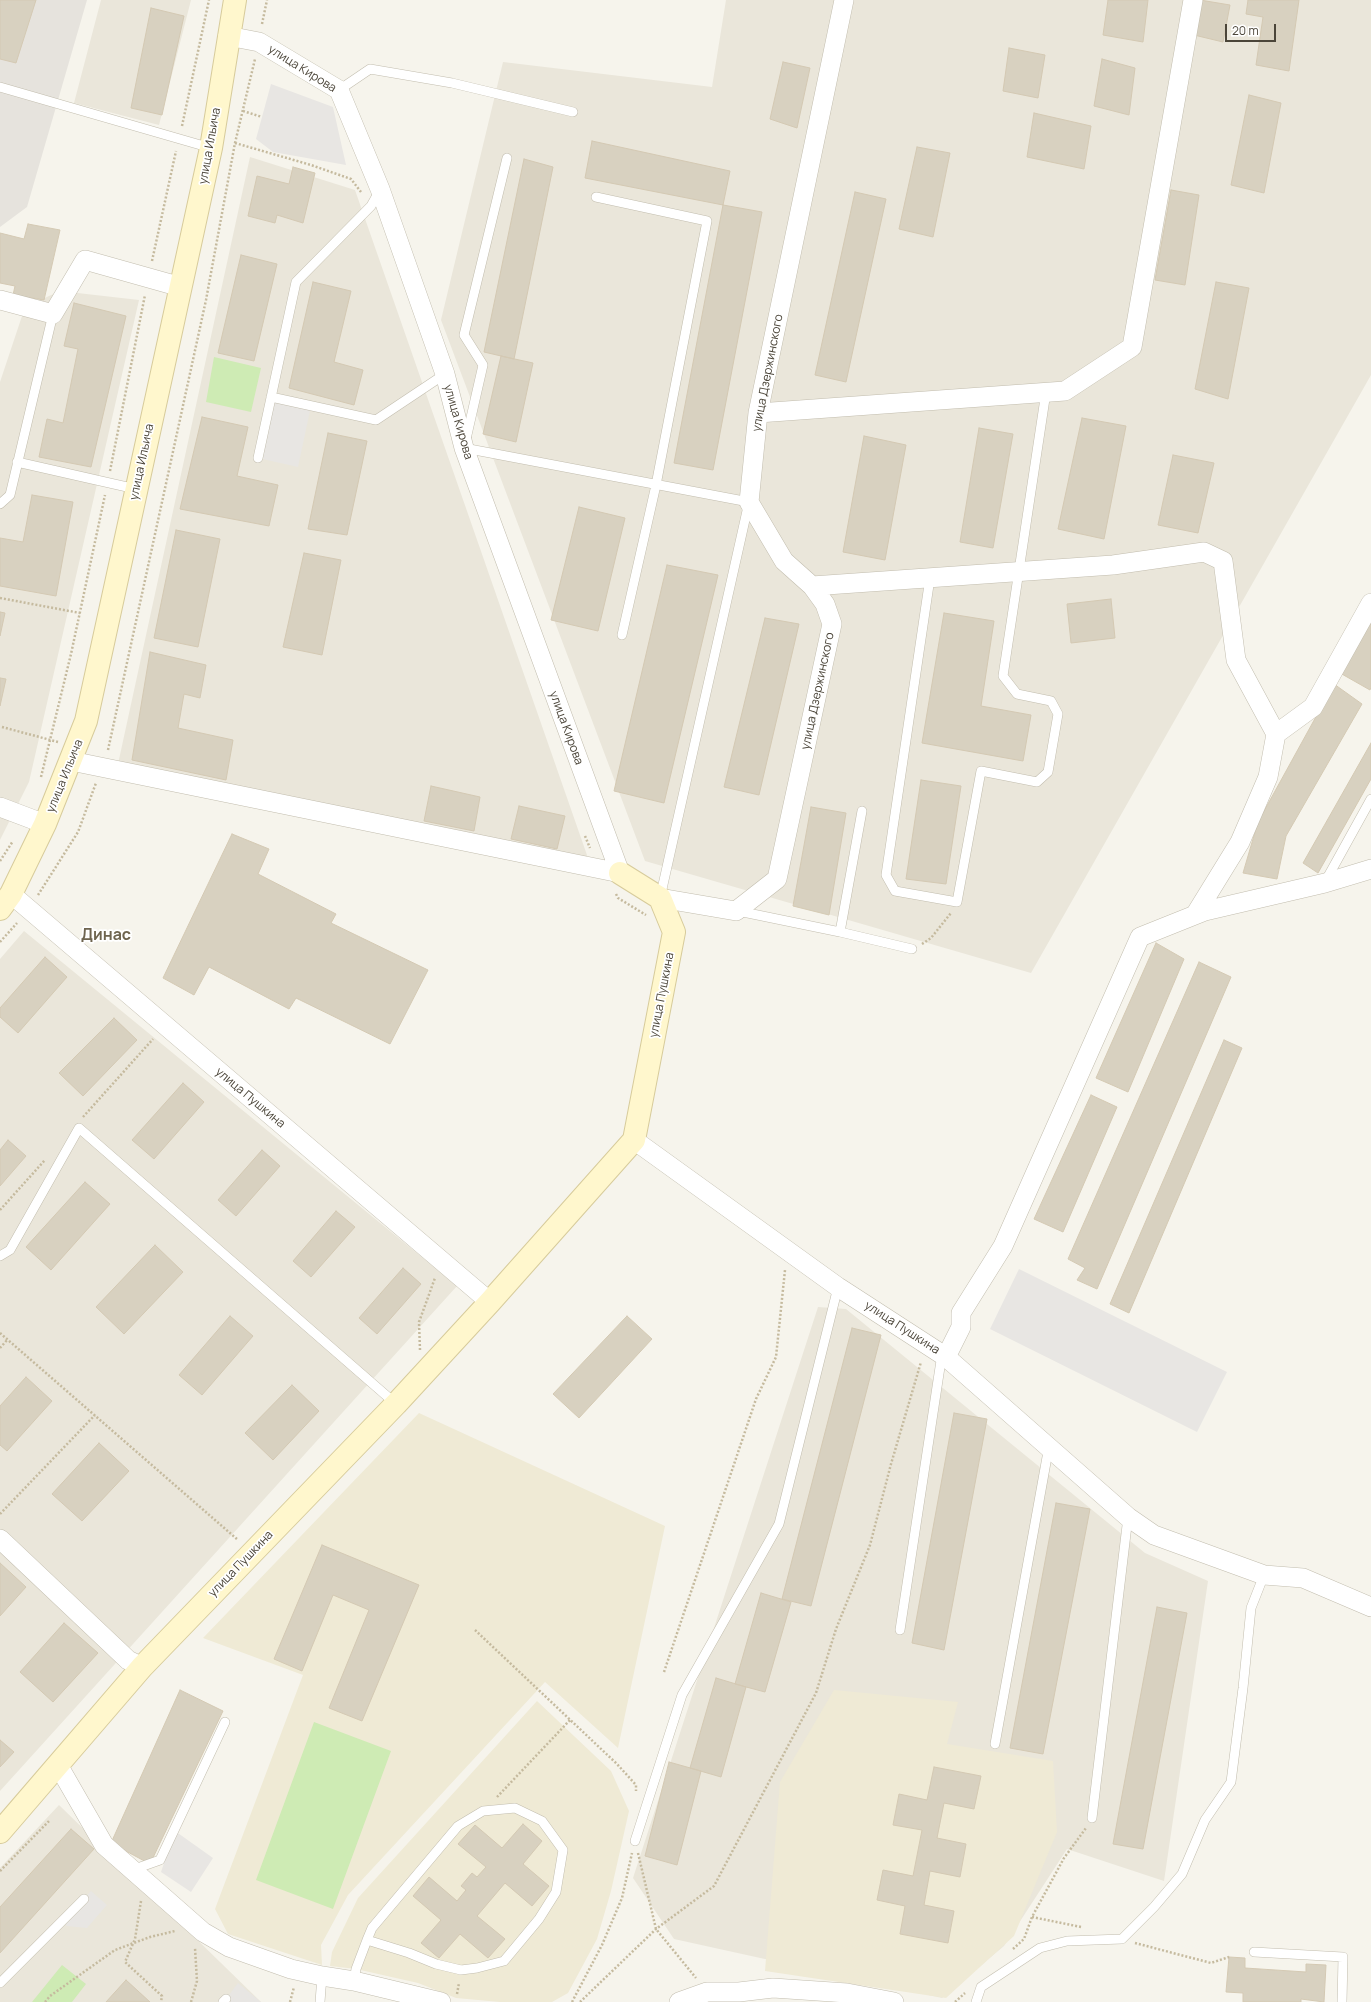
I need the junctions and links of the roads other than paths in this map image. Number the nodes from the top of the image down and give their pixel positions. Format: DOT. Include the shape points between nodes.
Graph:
graph roads {
  1 [pos="235,0"];
  2 [pos="844,0"];
  3 [pos="1193,0"];
  4 [pos="228,36"];
  5 [pos="0,88"];
  6 [pos="339,90"];
  7 [pos="573,112"];
  8 [pos="211,148"];
  9 [pos="507,158"];
  10 [pos="380,189"];
  11 [pos="596,197"];
  12 [pos="181,288"];
  13 [pos="0,300"];
  14 [pos="53,314"];
  15 [pos="445,374"];
  16 [pos="1046,392"];
  17 [pos="271,397"];
  18 [pos="758,413"];
  19 [pos="464,448"];
  20 [pos="258,458"];
  21 [pos="17,462"];
  22 [pos="656,485"];
  23 [pos="136,490"];
  24 [pos="749,502"];
  25 [pos="0,504"];
  26 [pos="1019,572"];
  27 [pos="930,578"];
  28 [pos="812,586"];
  29 [pos="1371,603"];
  30 [pos="622,635"];
  31 [pos="1276,734"];
  32 [pos="74,754"];
  33 [pos="1371,799"];
  34 [pos="0,807"];
  35 [pos="862,811"];
  36 [pos="38,820"];
  37 [pos="1371,869"];
  38 [pos="611,871"];
  39 [pos="1325,883"];
  40 [pos="660,898"];
  41 [pos="6,901"];
  42 [pos="736,911"];
  43 [pos="1195,915"];
  44 [pos="840,932"];
  45 [pos="912,950"];
  46 [pos="634,1140"];
  47 [pos="0,1256"];
  48 [pos="838,1287"];
  49 [pos="490,1302"];
  50 [pos="944,1356"];
  51 [pos="396,1404"];
  52 [pos="1049,1446"];
  53 [pos="1128,1517"];
  54 [pos="0,1539"];
  55 [pos="1264,1574"];
  56 [pos="1371,1607"];
  57 [pos="900,1630"];
  58 [pos="142,1667"];
  59 [pos="225,1722"];
  60 [pos="995,1744"];
  61 [pos="58,1765"];
  62 [pos="1092,1818"];
  63 [pos="0,1832"];
  64 [pos="635,1841"];
  65 [pos="132,1870"];
  66 [pos="84,1899"];
  67 [pos="367,1940"];
  68 [pos="1254,1952"];
  69 [pos="322,1976"];
  70 [pos="354,1980"];
  71 [pos="0,1983"];
  72 [pos="739,1997"];
  73 [pos="847,1998"];
  74 [pos="320,2002"];
  75 [pos="441,2002"];
  76 [pos="679,2002"];
  77 [pos="894,2002"];
  78 [pos="976,2002"];
  79 [pos="1342,2002"];
  1 -- 4 [label="street, улица Ильича"];
  2 -- 18 [label="street, улица Дзержинского"];
  3 -- 16 [label="street" via="1132,347 1065,391"];
  4 -- 6 [label="street, улица Кирова" via="259,42"];
  4 -- 8 [label="street, улица Ильича"];
  5 -- 8 [label="lane"];
  6 -- 7 [label="lane" via="370,69 452,83"];
  6 -- 10 [label="street, улица Кирова"];
  8 -- 12 [label="street, улица Ильича"];
  9 -- 19 [label="lane" via="464,335 483,365"];
  10 -- 15 [label="street, улица Кирова"];
  10 -- 17 [label="lane" via="372,206 296,282"];
  11 -- 22 [label="lane" via="707,221"];
  12 -- 14 [label="street" via="85,260"];
  12 -- 23 [label="street, улица Ильича"];
  13 -- 14 [label="street"];
  14 -- 21 [label="lane"];
  15 -- 17 [label="lane" via="376,420"];
  15 -- 19 [label="street, улица Кирова"];
  16 -- 18 [label="street"];
  16 -- 26 [label="lane"];
  17 -- 20 [label="lane"];
  18 -- 24 [label="street, улица Дзержинского"];
  19 -- 22 [label="lane"];
  19 -- 38 [label="street, улица Кирова"];
  21 -- 23 [label="lane"];
  21 -- 25 [label="lane" via="10,495"];
  22 -- 24 [label="lane"];
  22 -- 30 [label="lane"];
  23 -- 32 [label="street, улица Ильича" via="86,721"];
  24 -- 28 [label="street, улица Дзержинского" via="784,561"];
  24 -- 40 [label="lane"];
  26 -- 27 [label="street"];
  26 -- 27 [label="lane" via="1003,676 1016,694 1051,701 1058,714 1048,772 1036,782 981,771 957,902 895,891 886,874"];
  26 -- 31 [label="street" via="1113,566 1204,552 1223,561 1236,660"];
  27 -- 28 [label="street"];
  28 -- 42 [label="street, улица Дзержинского" via="824,604 832,624 777,878"];
  29 -- 31 [label="street" via="1314,707"];
  31 -- 43 [label="street" via="1268,777 1240,842"];
  32 -- 36 [label="street, улица Ильича"];
  32 -- 38 [label="street" via="102,768"];
  33 -- 39 [label="lane"];
  34 -- 36 [label="street"];
  35 -- 44 [label="lane"];
  36 -- 41 [label="street, улица Ильича"];
  37 -- 39 [label="street"];
  38 -- 40 [label="street"];
  39 -- 43 [label="street"];
  40 -- 42 [label="street"];
  40 -- 46 [label="street, улица Пушкина" via="674,932"];
  41 -- 49 [label="street, улица Пушкина" via="29,909"];
  42 -- 44 [label="lane"];
  43 -- 50 [label="street" via="1140,936 1003,1246 961,1313 961,1327"];
  44 -- 45 [label="lane"];
  46 -- 48 [label="street, улица Пушкина"];
  46 -- 49 [label="street, улица Пушкина"];
  47 -- 51 [label="lane" via="10,1250 79,1128"];
  48 -- 50 [label="street, улица Пушкина"];
  48 -- 64 [label="lane" via="779,1524 682,1695"];
  49 -- 51 [label="street, улица Пушкина"];
  50 -- 52 [label="street, улица Пушкина"];
  50 -- 57 [label="lane"];
  51 -- 58 [label="street, улица Пушкина"];
  52 -- 53 [label="street, улица Пушкина"];
  52 -- 60 [label="lane"];
  53 -- 55 [label="street, улица Пушкина" via="1154,1536"];
  53 -- 62 [label="lane"];
  54 -- 58 [label="street" via="128,1660"];
  55 -- 56 [label="street, улица Пушкина" via="1303,1578"];
  55 -- 78 [label="lane" via="1251,1608 1231,1782 1205,1820 1182,1874 1154,1908 1122,1939 1067,1941 1040,1948 981,1987"];
  58 -- 61 [label="street, улица Пушкина"];
  59 -- 65 [label="lane" via="160,1860"];
  61 -- 63 [label="street, улица Пушкина"];
  61 -- 65 [label="street" via="104,1845"];
  65 -- 69 [label="street" via="203,1932 229,1947 291,1969"];
  66 -- 71 [label="lane"];
  67 -- 67 [label="lane" via="372,1928 458,1826 483,1811 515,1808 542,1821 563,1850 556,1892 539,1919 504,1961 461,1970"];
  67 -- 70 [label="lane"];
  68 -- 79 [label="lane" via="1343,1957"];
  69 -- 70 [label="street"];
  69 -- 74 [label="lane"];
  70 -- 75 [label="street"];
  72 -- 73 [label="street" via="773,1988"];
  72 -- 76 [label="street" via="707,1992"];
  73 -- 77 [label="street"];
}
